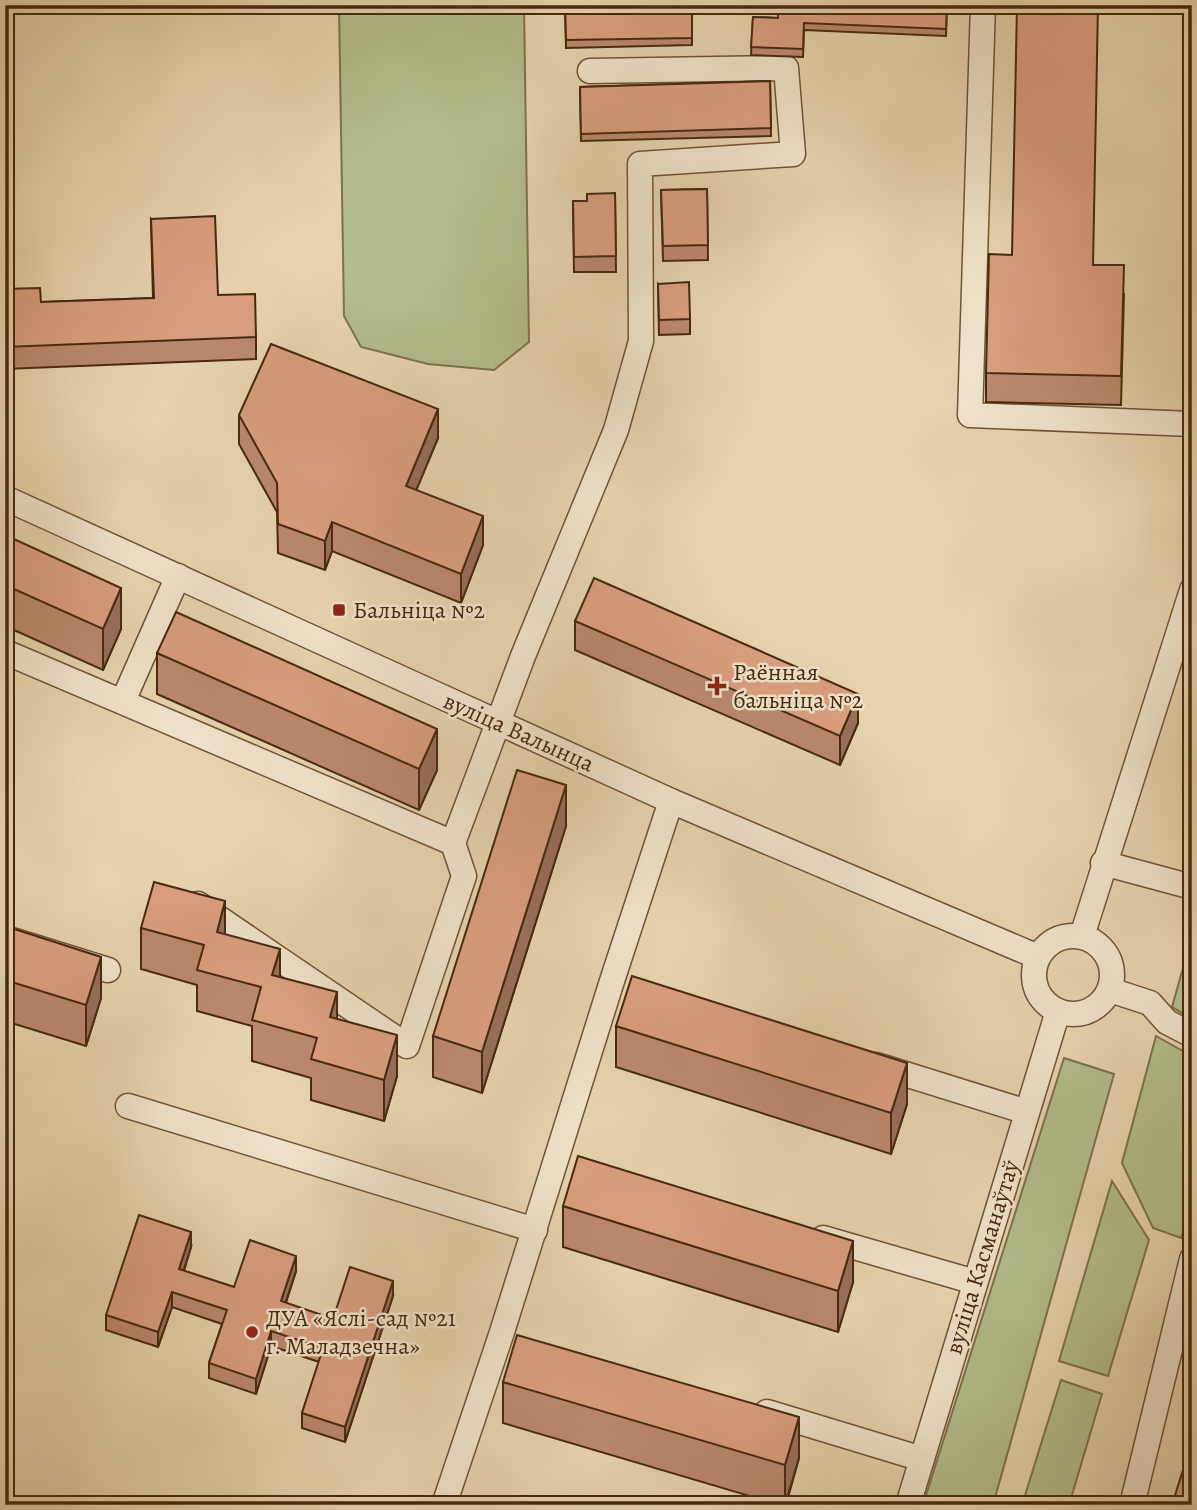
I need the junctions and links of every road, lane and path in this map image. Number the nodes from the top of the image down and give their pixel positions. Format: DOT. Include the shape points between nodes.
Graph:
graph roads {
  1 [pos="983,5"];
  2 [pos="590,71"];
  3 [pos="1192,424"];
  4 [pos="5,498"];
  5 [pos="178,576"];
  6 [pos="1192,591"];
  7 [pos="5,652"];
  8 [pos="122,701"];
  9 [pos="498,722"];
  10 [pos="671,801"];
  11 [pos="453,843"];
  12 [pos="1103,863"];
  13 [pos="1192,887"];
  14 [pos="177,890"];
  15 [pos="1082,936"];
  16 [pos="5,938"];
  17 [pos="1038,957"];
  18 [pos="108,970"];
  19 [pos="611,984"];
  20 [pos="1110,990"];
  21 [pos="637,992"];
  22 [pos="1058,1011"];
  23 [pos="1192,1035"];
  24 [pos="858,1059"];
  25 [pos="128,1106"];
  26 [pos="1027,1112"];
  27 [pos="557,1161"];
  28 [pos="583,1169"];
  29 [pos="535,1230"];
  30 [pos="806,1233"];
  31 [pos="1192,1259"];
  32 [pos="975,1282"];
  33 [pos="502,1332"];
  34 [pos="528,1340"];
  35 [pos="739,1404"];
  36 [pos="922,1459"];
  37 [pos="444,1505"];
  38 [pos="908,1505"];
  39 [pos="1132,1505"];
  1 -- 3 [label="street" via="970,415"];
  2 -- 9 [label="street" via="786,68 793,154 640,164 641,341 616,430"];
  4 -- 5 [label="street, вуліца Валынца"];
  5 -- 8 [label="street"];
  5 -- 9 [label="street, вуліца Валынца"];
  6 -- 12 [label="street"];
  7 -- 8 [label="street"];
  8 -- 11 [label="street"];
  9 -- 10 [label="street, вуліца Валынца"];
  9 -- 11 [label="street"];
  10 -- 17 [label="street, вуліца Валынца"];
  10 -- 19 [label="street"];
  11 -- 14 [label="street" via="464,876 407,1045"];
  12 -- 13 [label="street"];
  12 -- 15 [label="street"];
  15 -- 17 [label="street" via="1052,942"];
  15 -- 20 [label="street" via="1107,954 1113,978"];
  16 -- 18 [label="street"];
  17 -- 22 [label="street" via="1037,989"];
  19 -- 21 [label="street"];
  19 -- 27 [label="street"];
  20 -- 22 [label="street" via="1093,1009 1080,1014"];
  20 -- 23 [label="street" via="1150,1003 1167,1022"];
  22 -- 26 [label="street, вуліца Касманаўтаў"];
  24 -- 26 [label="street"];
  25 -- 29 [label="street"];
  26 -- 32 [label="street, вуліца Касманаўтаў"];
  27 -- 28 [label="street"];
  27 -- 29 [label="street"];
  29 -- 33 [label="street"];
  30 -- 32 [label="street"];
  31 -- 39 [label="street"];
  32 -- 36 [label="street, вуліца Касманаўтаў"];
  33 -- 34 [label="street"];
  33 -- 37 [label="street"];
  35 -- 36 [label="street"];
  36 -- 38 [label="street, вуліца Касманаўтаў"];
}
